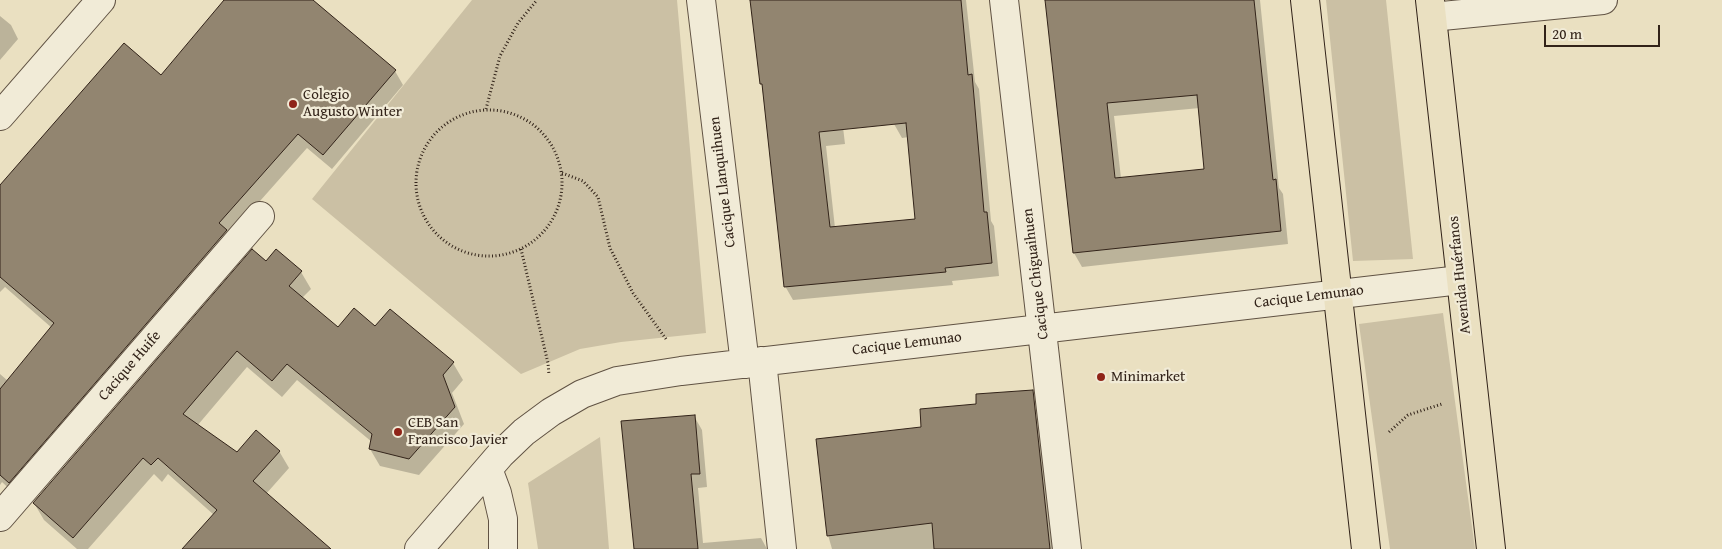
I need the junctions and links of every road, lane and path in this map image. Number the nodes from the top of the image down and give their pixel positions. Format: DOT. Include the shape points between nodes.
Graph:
graph roads {
  1 [pos="101,0"];
  2 [pos="536,0"];
  3 [pos="702,0"];
  4 [pos="1004,0"];
  5 [pos="1305,0"];
  6 [pos="1603,0"];
  7 [pos="1431,8"];
  8 [pos="486,109"];
  9 [pos="0,116"];
  10 [pos="562,173"];
  11 [pos="260,216"];
  12 [pos="521,249"];
  13 [pos="1460,280"];
  14 [pos="1336,294"];
  15 [pos="1043,328"];
  16 [pos="754,362"];
  17 [pos="681,371"];
  18 [pos="551,412"];
  19 [pos="488,469"];
  20 [pos="0,517"];
  21 [pos="420,549"];
  22 [pos="503,549"];
  23 [pos="782,549"];
  24 [pos="1067,549"];
  25 [pos="1366,549"];
  26 [pos="1491,549"];
  1 -- 9 [label="street"];
  2 -- 8 [label="path" via="518,23 500,56"];
  3 -- 16 [label="street, Cacique Llanquihuen"];
  4 -- 15 [label="street, Cacique Chiguaihuen"];
  5 -- 14 [label="main road"];
  6 -- 7 [label="street"];
  7 -- 13 [label="main road, Avenida Huérfanos"];
  8 -- 10 [label="path" via="503,110 536,126 558,155"];
  8 -- 12 [label="path" via="466,113 435,132 424,147 418,164 415,183 418,201 436,233 467,253 503,255"];
  10 -- 12 [label="path" via="563,192 549,226"];
  10 -- 17 [label="path" via="583,181 598,197 610,248 633,293 665,337"];
  11 -- 20 [label="street, Cacique Huife"];
  12 -- 18 [label="path" via="548,363"];
  13 -- 14 [label="street, Cacique Lemunao"];
  13 -- 26 [label="main road, Avenida Huérfanos"];
  14 -- 15 [label="street, Cacique Lemunao"];
  14 -- 25 [label="main road"];
  15 -- 16 [label="street, Cacique Lemunao"];
  15 -- 24 [label="street, Cacique Chiguaihuen"];
  16 -- 17 [label="street, Cacique Lemunao"];
  16 -- 23 [label="street, Cacique Llanquihuen"];
  17 -- 18 [label="street, Cacique Lemunao" via="617,381 582,394"];
  18 -- 19 [label="street, Cacique Lemunao" via="524,432"];
  19 -- 21 [label="street, Cacique Lemunao"];
  19 -- 22 [label="street" via="503,519"];
}
